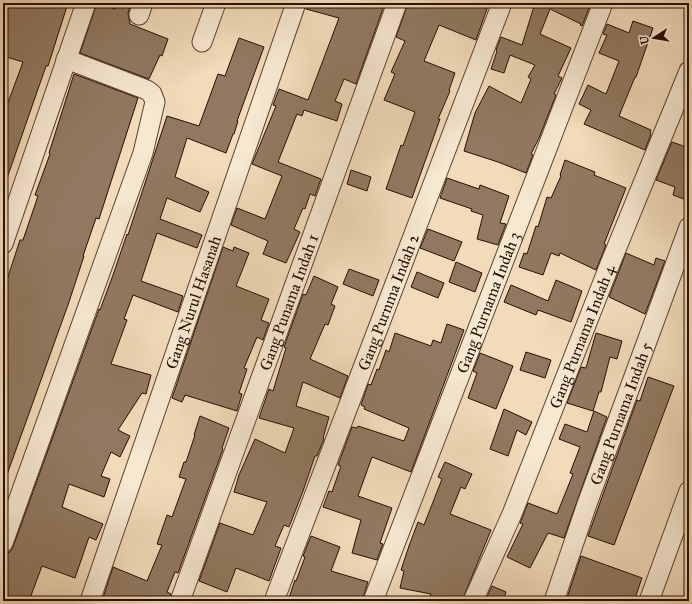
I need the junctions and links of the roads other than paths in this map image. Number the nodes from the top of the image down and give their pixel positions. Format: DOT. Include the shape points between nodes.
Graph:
graph roads {
  1 [pos="86,3"];
  2 [pos="216,3"];
  3 [pos="296,3"];
  4 [pos="397,3"];
  5 [pos="502,3"];
  6 [pos="603,3"];
  7 [pos="202,42"];
  8 [pos="66,59"];
  9 [pos="689,71"];
  10 [pos="689,227"];
  11 [pos="3,244"];
  12 [pos="689,491"];
  13 [pos="3,543"];
  14 [pos="90,601"];
  15 [pos="180,601"];
  16 [pos="274,601"];
  17 [pos="373,601"];
  18 [pos="473,601"];
  19 [pos="554,601"];
  20 [pos="649,601"];
  1 -- 8 [label="street"];
  2 -- 7 [label="street"];
  3 -- 14 [label="street, Gang Nurul Hasanah"];
  4 -- 15 [label="street, Gang Punama Indah 1"];
  5 -- 16 [label="street, Gang Purnma Indah 2"];
  6 -- 17 [label="street, Gang Purnama Indah 3"];
  8 -- 11 [label="street"];
  8 -- 13 [label="street" via="147,90 155,102 143,153"];
  9 -- 18 [label="street, Gang Purnama Indah 4" via="512,514"];
  10 -- 19 [label="street, Gang Purnama Indah 5" via="586,504"];
  12 -- 20 [label="street"];
}
